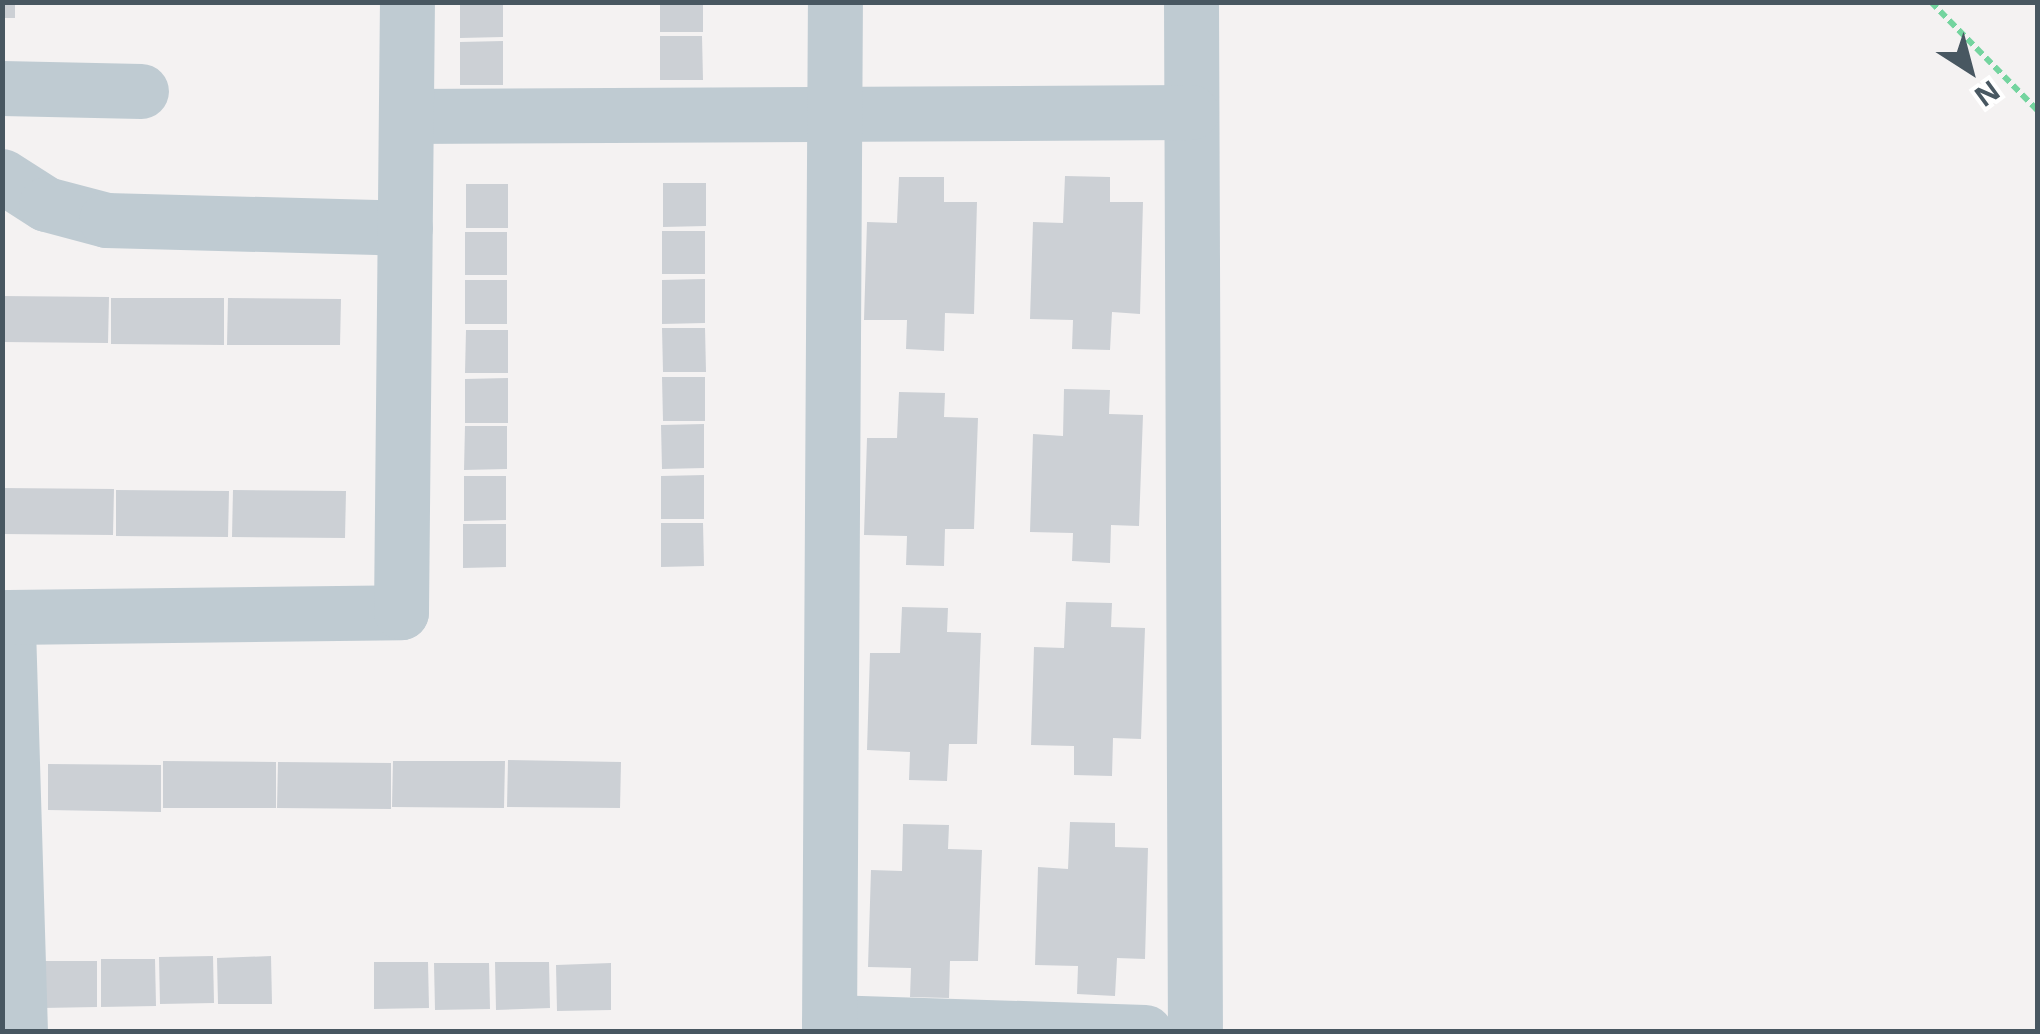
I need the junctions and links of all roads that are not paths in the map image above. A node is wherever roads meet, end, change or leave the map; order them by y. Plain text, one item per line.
1 (407, 2) edge
2 (834, 2) edge
3 (1190, 2) edge
4 (2, 88) edge
5 (141, 91) dead end
6 (1191, 112) junction
7 (834, 114) junction
8 (406, 116) junction
9 (2, 176) edge
10 (405, 228) junction
11 (14, 1012) edge
12 (829, 1027) edge
13 (1145, 1032) edge
14 (1195, 1032) edge

1 - 8 street
2 - 7 street
3 - 6 street
4 - 5 street
6 - 7 street
6 - 14 street
7 - 8 street
7 - 12 street
8 - 10 street
9 - 10 street
10 - 11 street
12 - 13 street

